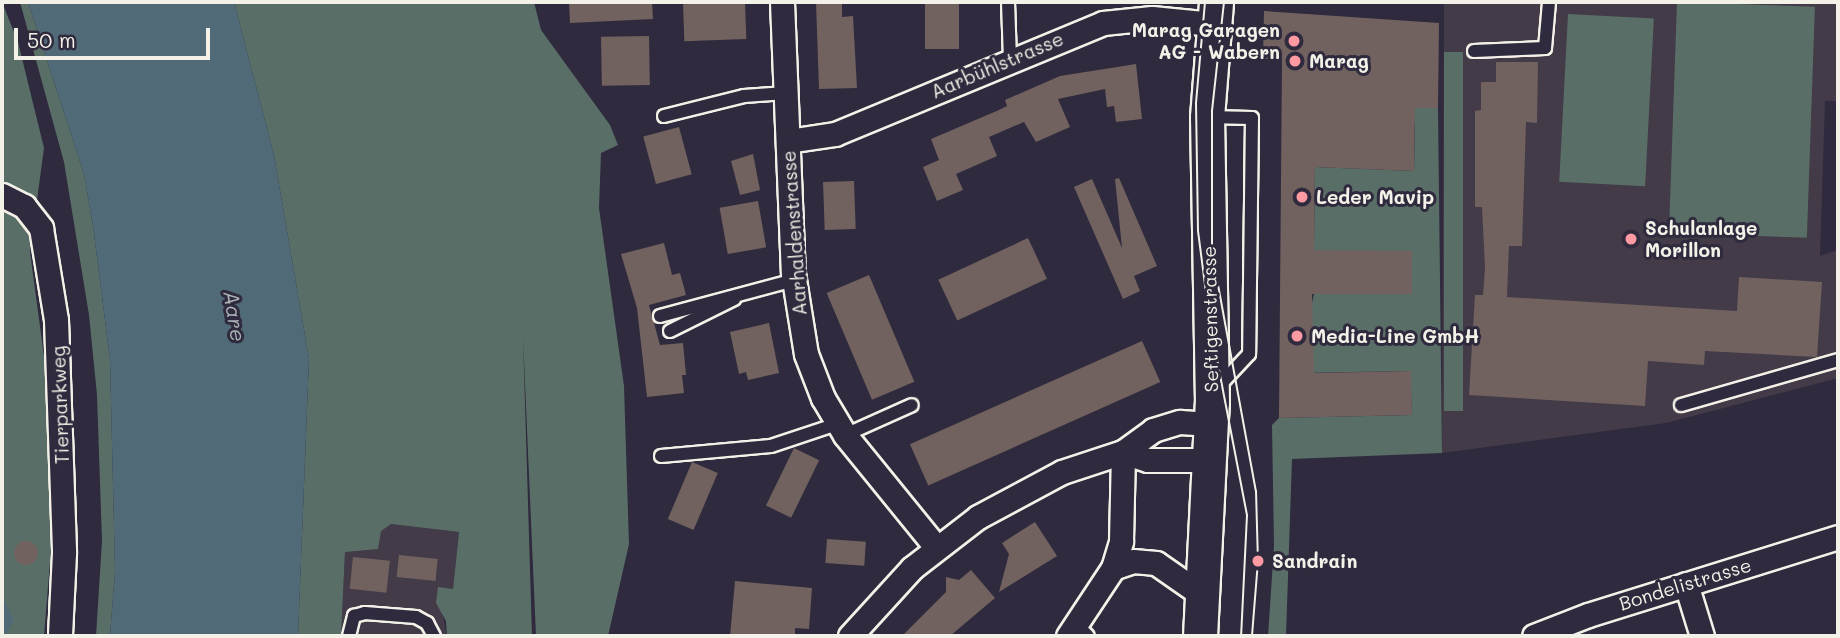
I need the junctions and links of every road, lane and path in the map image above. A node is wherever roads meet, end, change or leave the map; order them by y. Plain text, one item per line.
1 (782, 2) edge
2 (1008, 2) edge
3 (1549, 2) edge
4 (1215, 13) edge
5 (1474, 51) dead end
6 (1010, 59) junction
7 (786, 93) junction
8 (664, 116) dead end
9 (1207, 117) junction
10 (788, 141) junction
11 (2, 195) edge
12 (794, 280) junction
13 (743, 294) junction
14 (660, 316) dead end
15 (670, 331) dead end
16 (1838, 360) edge
17 (912, 405) dead end
18 (1681, 405) dead end
19 (1211, 409) junction
20 (841, 430) junction
21 (1123, 452) junction
22 (661, 456) dead end
23 (1208, 460) junction
24 (1838, 537) edge
25 (936, 547) junction
26 (1113, 568) junction
27 (1686, 584) junction
28 (1202, 595) junction
29 (1077, 632) edge
30 (60, 636) edge
31 (349, 636) edge
32 (434, 636) edge
33 (850, 636) edge
34 (1200, 636) edge
35 (1534, 636) edge
36 (1702, 636) edge

1 - 7 street, Aarhaldenstrasse
2 - 6 lane
3 - 5 lane
4 - 6 street, Aarbühlstrasse
4 - 9 main road, Seftigenstrasse
6 - 10 street, Aarbühlstrasse
7 - 8 lane
7 - 10 street, Aarhaldenstrasse
9 - 19 main road, Seftigenstrasse
9 - 19 lane
10 - 12 street, Aarhaldenstrasse
11 - 30 street, Tierparkweg
12 - 13 lane
12 - 20 street, Aarhaldenstrasse
13 - 14 lane
13 - 15 lane
16 - 18 lane
17 - 20 lane
19 - 21 street
19 - 23 main road, Seftigenstrasse
20 - 22 lane
20 - 25 street, Aarhaldenstrasse
21 - 23 street
21 - 25 street
21 - 26 street
23 - 28 main road, Seftigenstrasse
24 - 27 street, Bondelistrasse
25 - 33 street
26 - 28 street
26 - 29 street
27 - 35 street, Bondelistrasse
27 - 36 street
28 - 34 main road, Seftigenstrasse
31 - 32 lane

